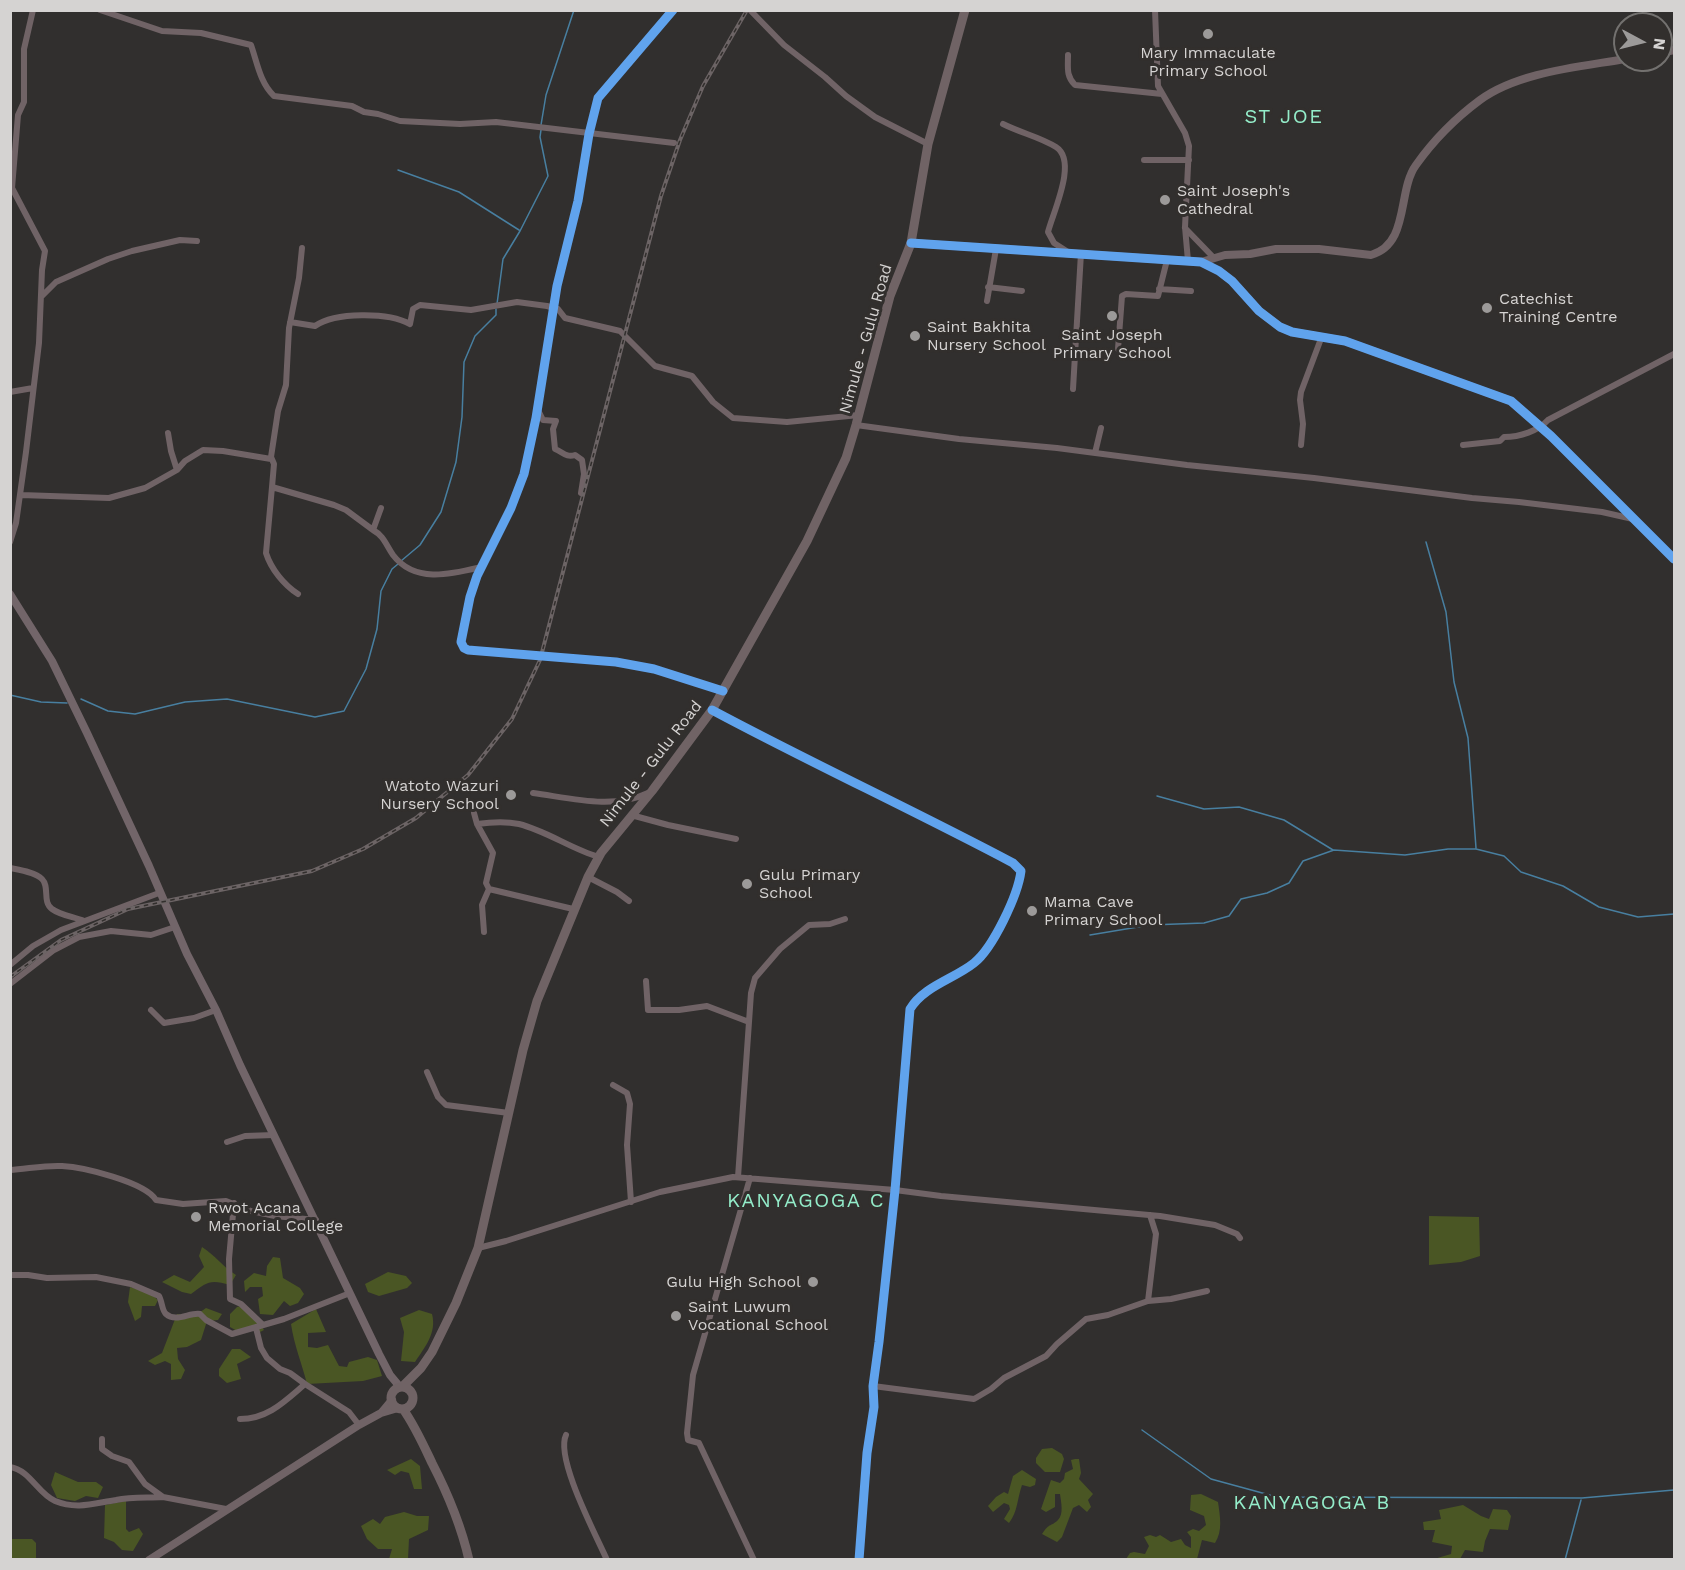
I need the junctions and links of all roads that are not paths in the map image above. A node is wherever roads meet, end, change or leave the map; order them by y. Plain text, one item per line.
1 (33, 10) edge
2 (100, 10) edge
3 (673, 10) edge
4 (750, 10) edge
5 (964, 10) edge
6 (1155, 10) edge
7 (1068, 55) dead end
8 (1613, 61) edge
9 (1162, 94) junction
10 (1004, 124) dead end
11 (589, 134) junction
12 (674, 143) dead end
13 (928, 144) junction
14 (1144, 160) dead end
15 (1189, 160) junction
16 (1185, 227) junction
17 (197, 241) dead end
18 (911, 243) junction
19 (302, 248) dead end
20 (996, 249) junction
21 (1068, 252) junction
22 (1081, 253) junction
23 (1214, 258) junction
24 (1167, 260) junction
25 (1188, 261) junction
26 (1201, 262) junction
27 (988, 287) junction
28 (1159, 289) junction
29 (1022, 291) dead end
30 (1191, 291) dead end
31 (41, 298) junction
32 (987, 301) dead end
33 (553, 309) junction
34 (290, 322) junction
35 (1322, 336) junction
36 (1118, 349) dead end
37 (1674, 354) edge
38 (33, 388) junction
39 (1073, 389) dead end
40 (10, 392) edge
41 (537, 407) junction
42 (859, 415) junction
43 (856, 426) junction
44 (1101, 428) dead end
45 (1541, 428) junction
46 (168, 433) dead end
47 (1301, 445) dead end
48 (1462, 445) dead end
49 (1095, 453) junction
50 (271, 459) junction
51 (177, 470) junction
52 (272, 487) junction
53 (581, 493) dead end
54 (21, 495) junction
55 (381, 508) dead end
56 (1636, 520) junction
57 (373, 530) junction
58 (10, 542) edge
59 (1674, 559) edge
60 (481, 567) junction
61 (10, 594) edge
62 (298, 594) dead end
63 (723, 691) junction
64 (712, 710) junction
65 (652, 791) junction
66 (533, 793) dead end
67 (474, 813) dead end
68 (631, 815) junction
69 (477, 824) junction
70 (736, 839) dead end
71 (599, 857) junction
72 (10, 868) edge
73 (588, 877) junction
74 (489, 889) junction
75 (159, 893) junction
76 (629, 901) dead end
77 (573, 909) junction
78 (845, 919) dead end
79 (84, 921) junction
80 (175, 927) junction
81 (484, 932) dead end
82 (10, 965) edge
83 (646, 981) dead end
84 (10, 984) edge
85 (151, 1010) dead end
86 (216, 1010) junction
87 (748, 1022) junction
88 (427, 1072) dead end
89 (614, 1085) dead end
90 (509, 1113) junction
91 (274, 1135) junction
92 (227, 1142) dead end
93 (10, 1170) edge
94 (738, 1177) junction
95 (750, 1178) junction
96 (895, 1190) junction
97 (631, 1202) junction
98 (234, 1203) junction
99 (1150, 1215) junction
100 (316, 1220) junction
101 (1240, 1238) dead end
102 (478, 1248) junction
103 (10, 1275) edge
104 (1207, 1291) dead end
105 (350, 1293) junction
106 (1148, 1301) junction
107 (263, 1325) junction
108 (256, 1328) junction
109 (421, 1368) junction
110 (305, 1384) junction
111 (873, 1386) junction
112 (397, 1391) junction
113 (412, 1393) junction
114 (404, 1407) junction
115 (381, 1413) junction
116 (240, 1419) dead end
117 (359, 1425) junction
118 (566, 1435) dead end
119 (102, 1439) dead end
120 (10, 1467) edge
121 (163, 1497) junction
122 (226, 1509) junction
123 (149, 1560) edge
124 (469, 1560) edge
125 (607, 1560) edge
126 (754, 1560) edge
127 (859, 1560) edge

1 - 31 street
2 - 11 street
3 - 11 street
4 - 13 street
5 - 13 main road, Nimule - Gulu Road
6 - 9 street
7 - 9 street
8 - 23 street
9 - 15 street
10 - 21 street
11 - 12 street
11 - 33 street
13 - 18 main road, Nimule - Gulu Road
14 - 15 street
15 - 16 street
16 - 23 street
16 - 25 street
17 - 31 street
18 - 20 street
18 - 42 main road, Nimule - Gulu Road
19 - 34 street
20 - 21 street
20 - 27 street
21 - 22 street
22 - 24 street
22 - 39 street
23 - 26 street
24 - 25 street
24 - 28 street
25 - 26 street
26 - 35 street
27 - 29 street
27 - 32 street
28 - 30 street
28 - 36 street
31 - 38 street
33 - 34 street
33 - 41 street
33 - 42 street
34 - 50 street
35 - 45 street
35 - 47 street
37 - 45 street
38 - 40 street
38 - 54 street
41 - 53 street
41 - 60 street
42 - 43 main road, Nimule - Gulu Road
43 - 49 street
43 - 63 main road, Nimule - Gulu Road
44 - 49 street
45 - 48 street
45 - 56 street
46 - 51 street
49 - 56 street
50 - 51 street
50 - 52 street
51 - 54 street
52 - 57 street
52 - 62 street
54 - 58 street
55 - 57 street
56 - 59 street
57 - 60 street
60 - 63 street
61 - 75 main road
63 - 64 main road, Nimule - Gulu Road
64 - 65 main road, Nimule - Gulu Road
64 - 96 street
65 - 66 street
65 - 68 main road, Nimule - Gulu Road
67 - 69 street
68 - 70 street
68 - 71 main road, Nimule - Gulu Road
69 - 71 street
69 - 74 street
71 - 73 main road, Nimule - Gulu Road
72 - 79 street
73 - 76 street
73 - 77 main road, Nimule - Gulu Road
74 - 77 street
74 - 81 street
75 - 79 street
75 - 80 main road
77 - 90 main road, Nimule - Gulu Road
78 - 87 street
79 - 82 street
80 - 84 street
80 - 86 main road
83 - 87 street
85 - 86 street
86 - 91 main road
87 - 94 street
88 - 90 street
89 - 97 street
90 - 102 main road, Nimule - Gulu Road
91 - 92 street
91 - 100 main road
93 - 98 street
94 - 95 street
94 - 97 street
95 - 96 street
95 - 126 street
96 - 99 street
96 - 111 street
97 - 102 street
98 - 100 street
98 - 107 street
99 - 101 street
99 - 106 street
100 - 105 main road
102 - 109 main road, Nimule - Gulu Road
103 - 108 street
104 - 106 street
105 - 107 street
105 - 112 main road
106 - 111 street
107 - 108 street
108 - 110 street
109 - 112 main road, Nimule - Gulu Road
109 - 113 main road, Nimule - Gulu Road
110 - 116 street
110 - 117 street
111 - 127 street
112 - 113 main road
112 - 114 main road
112 - 115 street
113 - 114 main road, Nimule - Gulu Road
114 - 115 street
114 - 124 main road
115 - 117 street
117 - 122 street
118 - 125 street
119 - 121 street
120 - 121 street
121 - 122 street
122 - 123 street

